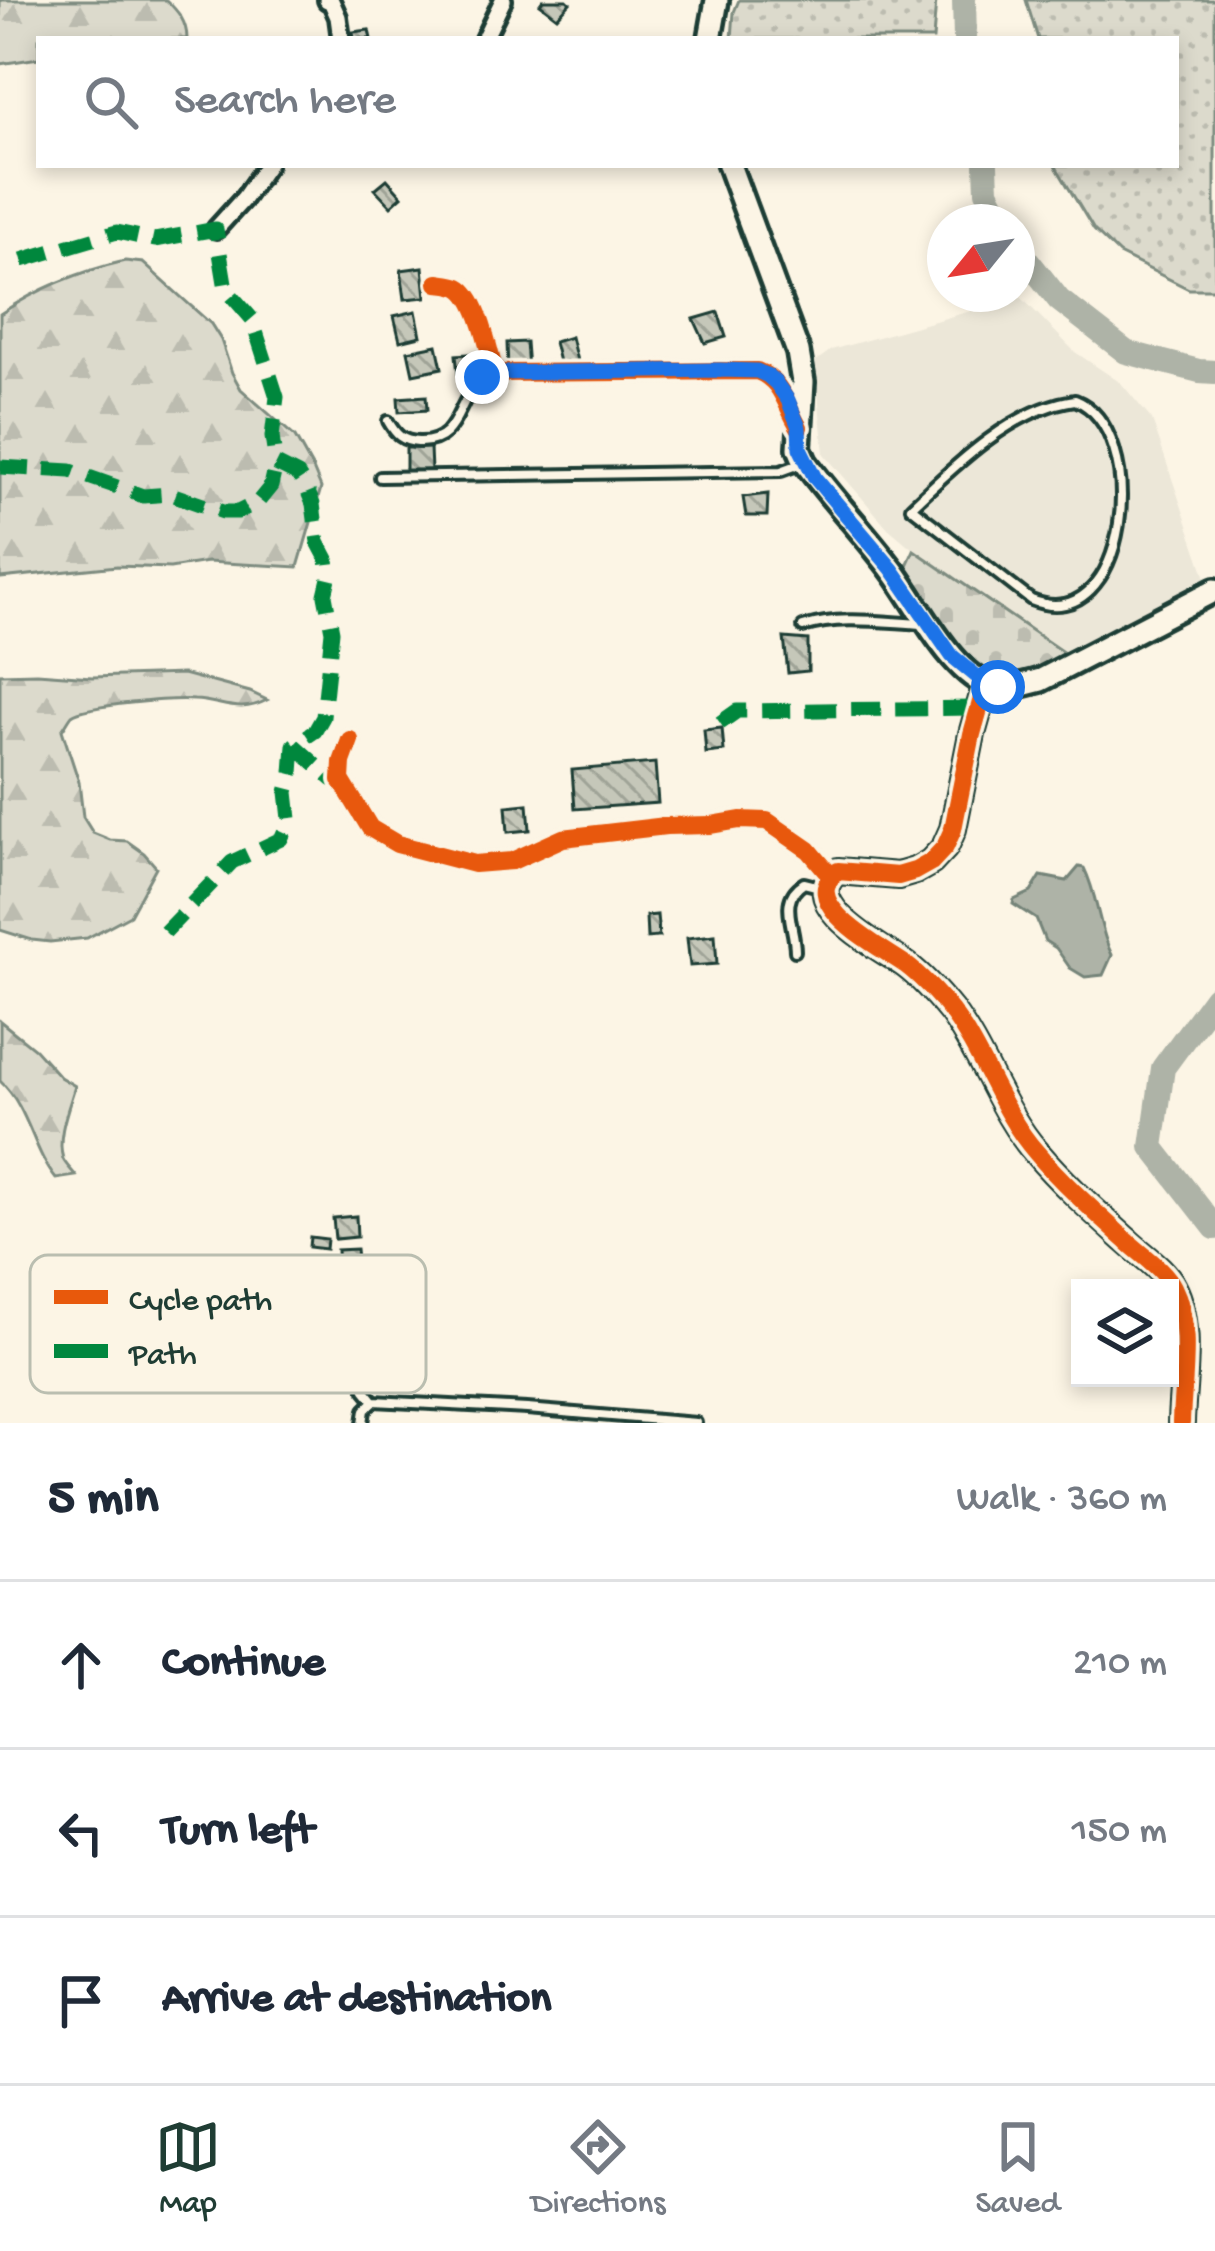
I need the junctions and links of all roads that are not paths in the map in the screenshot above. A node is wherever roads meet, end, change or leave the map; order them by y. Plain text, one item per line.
1 (327, 0) edge
2 (503, 0) edge
3 (717, 0) edge
4 (341, 36) edge
5 (485, 36) edge
6 (711, 36) edge
7 (266, 168) edge
8 (730, 168) edge
9 (216, 230) dead end
10 (438, 283) dead end
11 (495, 373) junction
12 (388, 421) dead end
13 (799, 427) junction
14 (805, 462) junction
15 (380, 477) dead end
16 (911, 507) joint
17 (1215, 590) edge
18 (929, 624) junction
19 (803, 627) dead end
20 (986, 684) junction
21 (350, 740) dead end
22 (828, 882) junction
23 (796, 951) dead end
24 (367, 1393) edge
25 (374, 1401) junction
26 (363, 1423) edge
27 (696, 1423) edge
28 (1181, 1423) edge

1 - 4 street
2 - 5 street
3 - 6 street
7 - 9 street
8 - 13 street
10 - 11 street
11 - 12 lane
11 - 13 street
13 - 14 street
14 - 15 lane
14 - 18 street
16 - 16 lane
17 - 20 street
18 - 19 lane
18 - 20 street
20 - 22 street
21 - 22 street
22 - 23 lane
22 - 28 street
24 - 25 lane
25 - 26 lane
25 - 27 lane

